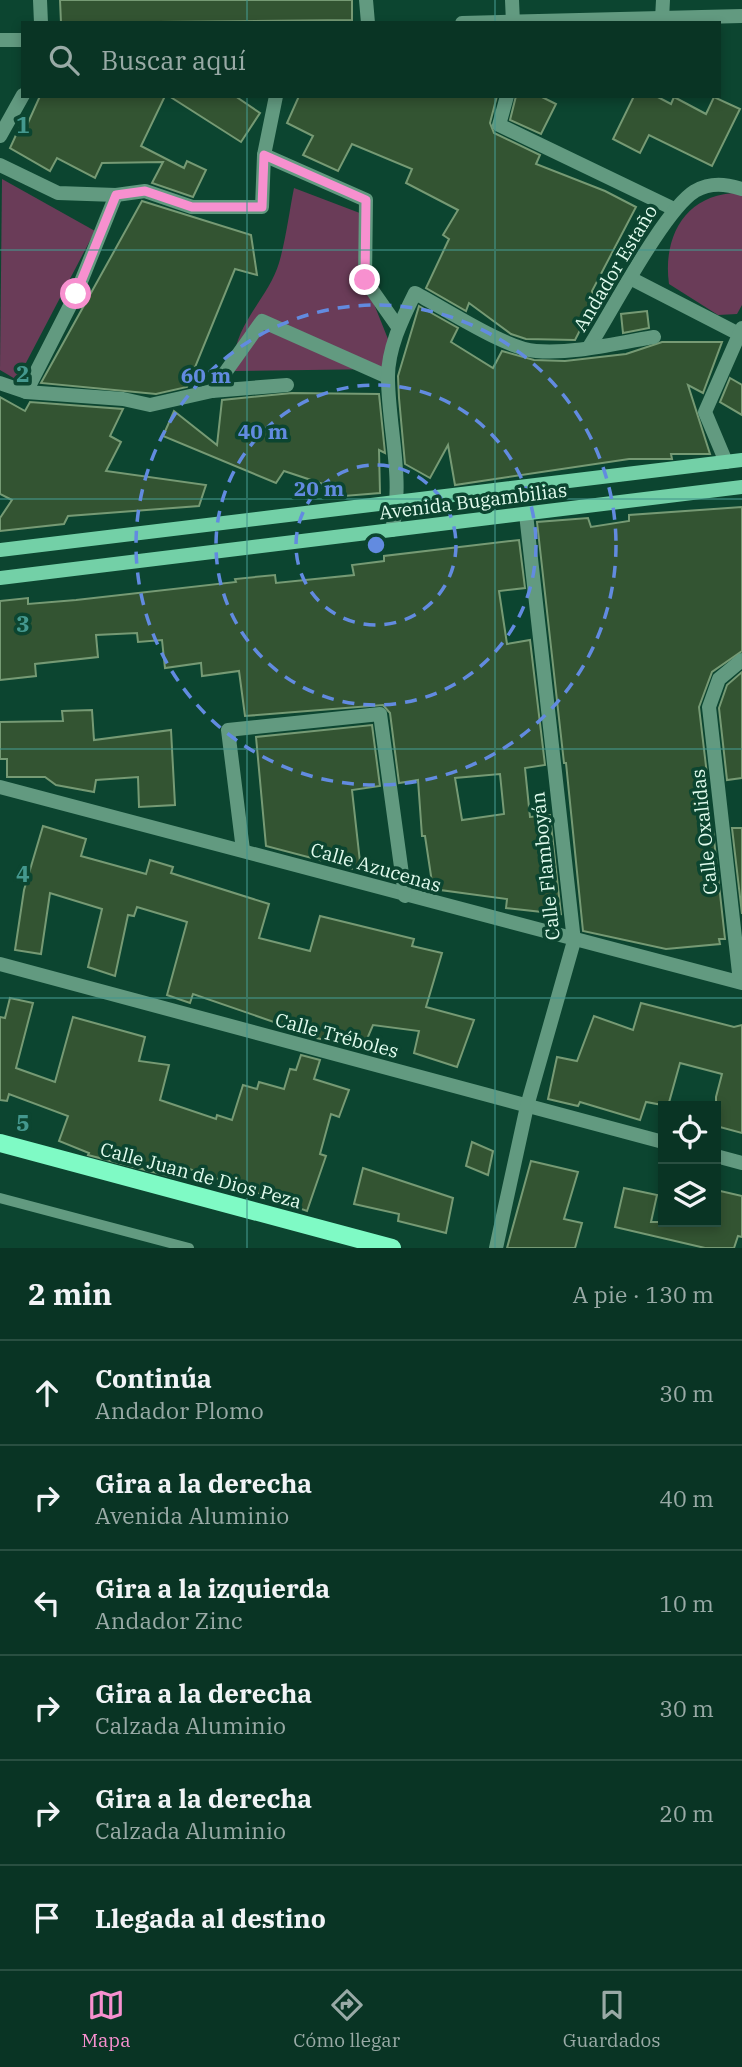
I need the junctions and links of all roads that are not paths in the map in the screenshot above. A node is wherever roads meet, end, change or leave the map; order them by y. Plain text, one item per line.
1 (40, 0) edge
2 (366, 0) edge
3 (512, 0) edge
4 (663, 0) edge
5 (742, 16) edge
6 (662, 19) junction
7 (41, 21) edge
8 (368, 21) edge
9 (513, 21) edge
10 (563, 21) edge
11 (0, 40) edge
12 (21, 40) edge
13 (21, 98) edge
14 (276, 98) edge
15 (506, 98) edge
16 (0, 136) edge
17 (264, 155) junction
18 (0, 165) edge
19 (742, 189) edge
20 (116, 195) junction
21 (674, 209) junction
22 (632, 279) junction
23 (398, 327) junction
24 (741, 331) edge
25 (654, 337) dead end
26 (589, 347) junction
27 (388, 377) junction
28 (0, 383) edge
29 (287, 384) dead end
30 (212, 391) junction
31 (26, 392) junction
32 (742, 460) edge
33 (726, 462) junction
34 (742, 487) edge
35 (399, 502) junction
36 (526, 514) junction
37 (392, 530) junction
38 (0, 550) edge
39 (0, 578) edge
40 (742, 660) edge
41 (0, 787) edge
42 (243, 850) junction
43 (405, 896) junction
44 (574, 941) junction
45 (0, 964) edge
46 (741, 983) edge
47 (527, 1106) junction
48 (658, 1141) edge
49 (0, 1143) edge
50 (721, 1157) edge
51 (742, 1163) edge
52 (0, 1198) edge
53 (189, 1248) edge
54 (392, 1248) edge
55 (496, 1248) edge

1 - 7 street
2 - 8 street
3 - 9 street
4 - 6 street
5 - 6 street
6 - 10 street
11 - 12 street
13 - 16 street
14 - 17 street
15 - 21 street
17 - 20 street
17 - 23 street
18 - 20 street
19 - 21 street
20 - 31 street
21 - 22 street, Andador Estaño
22 - 24 street
22 - 26 street, Andador Estaño
23 - 26 street
23 - 27 street
24 - 33 street
25 - 26 street
27 - 30 street
27 - 35 street
28 - 31 street
29 - 30 street
30 - 31 street
32 - 33 main road, Avenida Bugambilias
33 - 35 main road, Avenida Bugambilias
34 - 36 main road, Avenida Bugambilias
35 - 37 street
35 - 38 main road, Avenida Bugambilias
36 - 37 main road, Avenida Bugambilias
36 - 44 street, Calle Flamboyán
37 - 39 main road, Avenida Bugambilias
40 - 46 street, Calle Oxalidas
41 - 42 street, Calle Azucenas
42 - 43 street, Calle Azucenas
42 - 43 street
43 - 44 street, Calle Azucenas
44 - 46 street, Calle Azucenas
44 - 47 street, Calle Flamboyán
45 - 47 street, Calle Tréboles
47 - 48 street, Calle Tréboles
47 - 55 street, Calle Flamboyán
49 - 54 main road, Calle Juan de Dios Peza
50 - 51 street
52 - 53 lane

